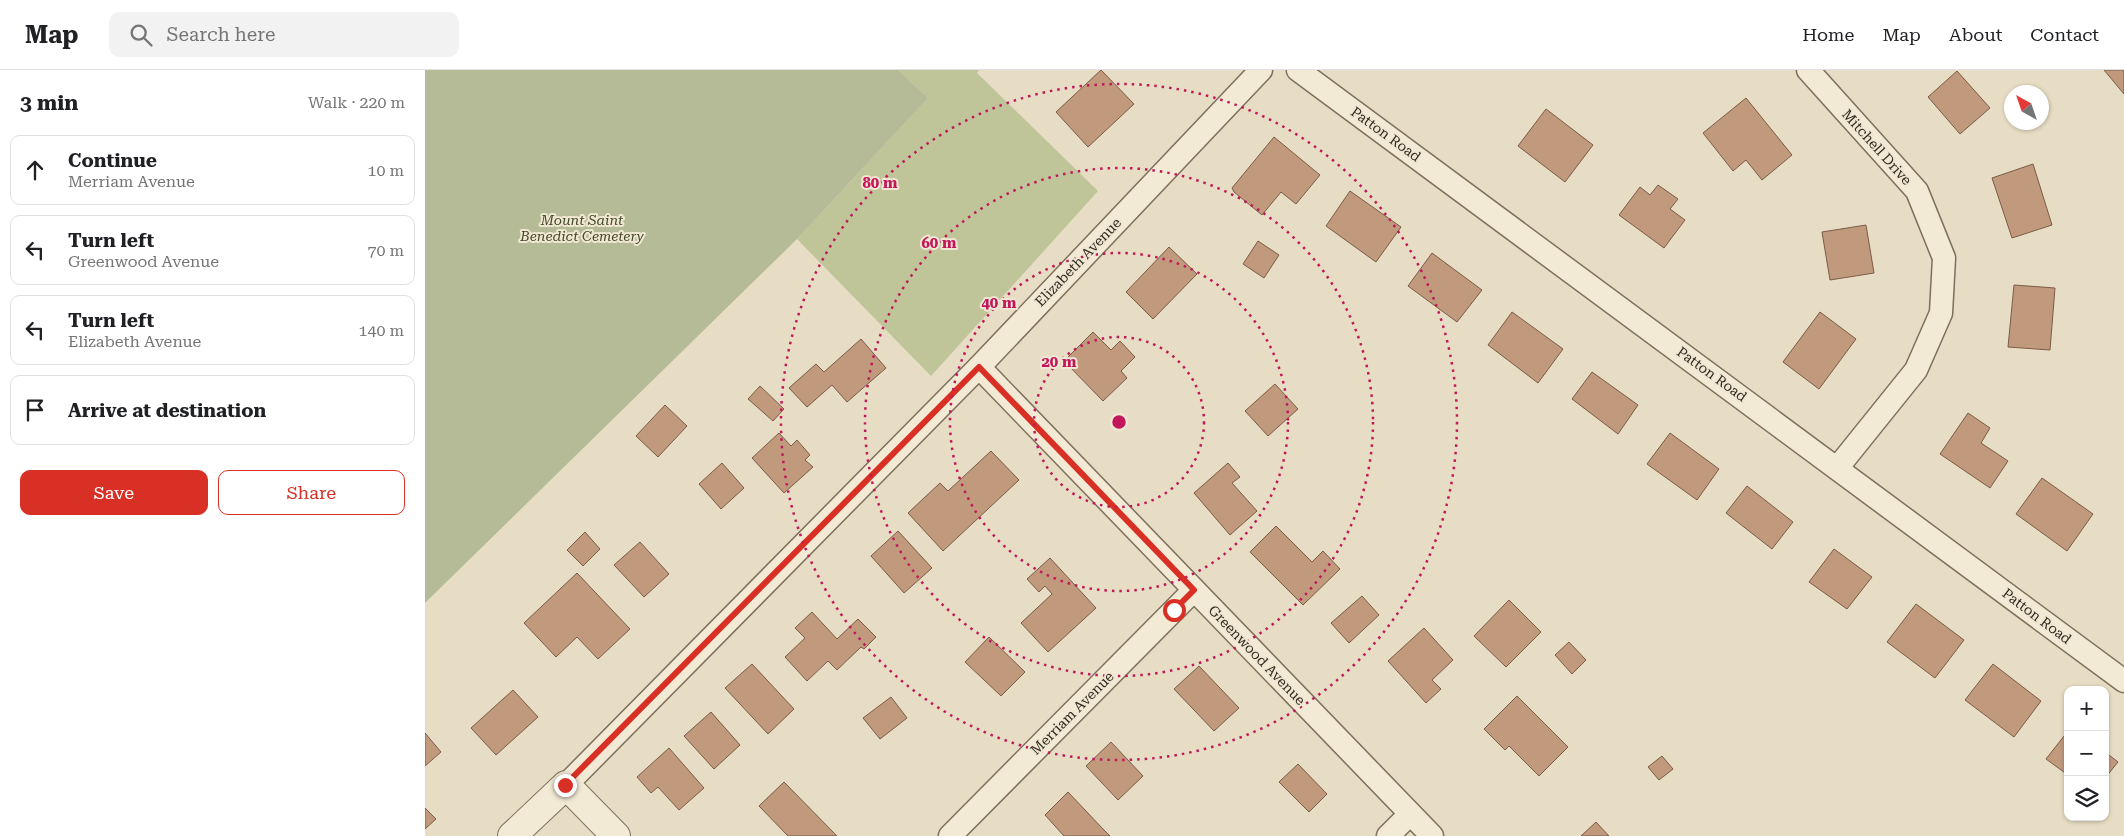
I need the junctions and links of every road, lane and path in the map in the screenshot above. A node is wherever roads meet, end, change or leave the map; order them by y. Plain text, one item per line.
1 (1261, 70) edge
2 (1298, 70) edge
3 (1807, 70) edge
4 (979, 367) junction
5 (1838, 467) junction
6 (1194, 590) junction
7 (2124, 681) edge
8 (565, 785) junction
9 (1410, 814) junction
10 (512, 836) edge
11 (616, 836) edge
12 (950, 836) edge
13 (1388, 836) edge
14 (1432, 836) edge

1 - 4 street, Elizabeth Avenue
2 - 5 street, Patton Road
3 - 5 street, Mitchell Drive
4 - 6 street, Greenwood Avenue
4 - 8 street, Elizabeth Avenue
5 - 7 street, Patton Road
6 - 9 street, Greenwood Avenue
6 - 12 street, Merriam Avenue
8 - 10 street, Elizabeth Avenue
8 - 11 street
9 - 13 street
9 - 14 street, Greenwood Avenue

